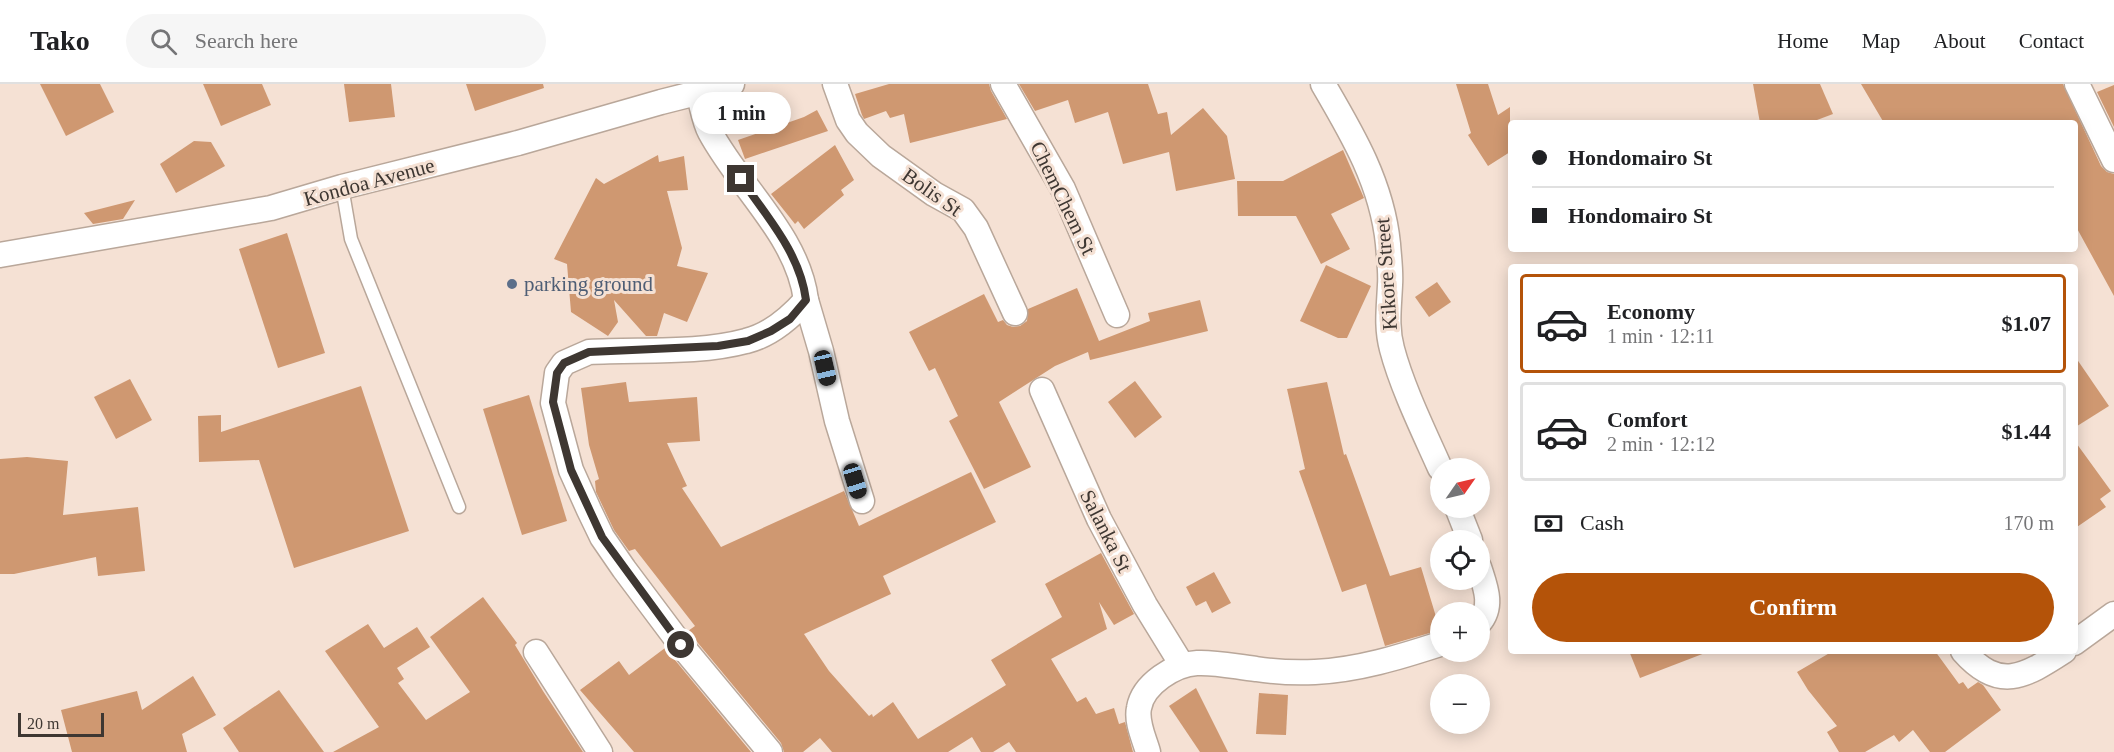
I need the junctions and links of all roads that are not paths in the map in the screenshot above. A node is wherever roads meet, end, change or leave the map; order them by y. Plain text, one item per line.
1 (732, 84) edge
2 (835, 84) edge
3 (1003, 84) edge
4 (1323, 84) edge
5 (2078, 84) edge
6 (698, 92) junction
7 (657, 93) edge
8 (2114, 160) edge
9 (342, 187) junction
10 (0, 255) edge
11 (806, 300) junction
12 (1015, 313) dead end
13 (1117, 315) dead end
14 (1042, 390) dead end
15 (1436, 458) edge
16 (862, 501) dead end
17 (459, 507) dead end
18 (2114, 614) edge
19 (2078, 640) edge
20 (1430, 647) edge
21 (536, 652) dead end
22 (1966, 654) edge
23 (2058, 654) edge
24 (1182, 665) junction
25 (600, 752) edge
26 (770, 752) edge
27 (1148, 752) edge

1 - 6 street, Kondoa Avenue
2 - 12 street, Bolis St
3 - 13 street, ChemChem St
4 - 15 street, Kikore Street
5 - 8 street
6 - 7 street, Kondoa Avenue
6 - 11 street
7 - 9 street, Kondoa Avenue
9 - 10 street, Kondoa Avenue
9 - 17 lane
11 - 16 street
11 - 26 street
14 - 24 street, Salanka St
18 - 19 street
20 - 24 street
21 - 25 street
22 - 23 street
24 - 27 street

